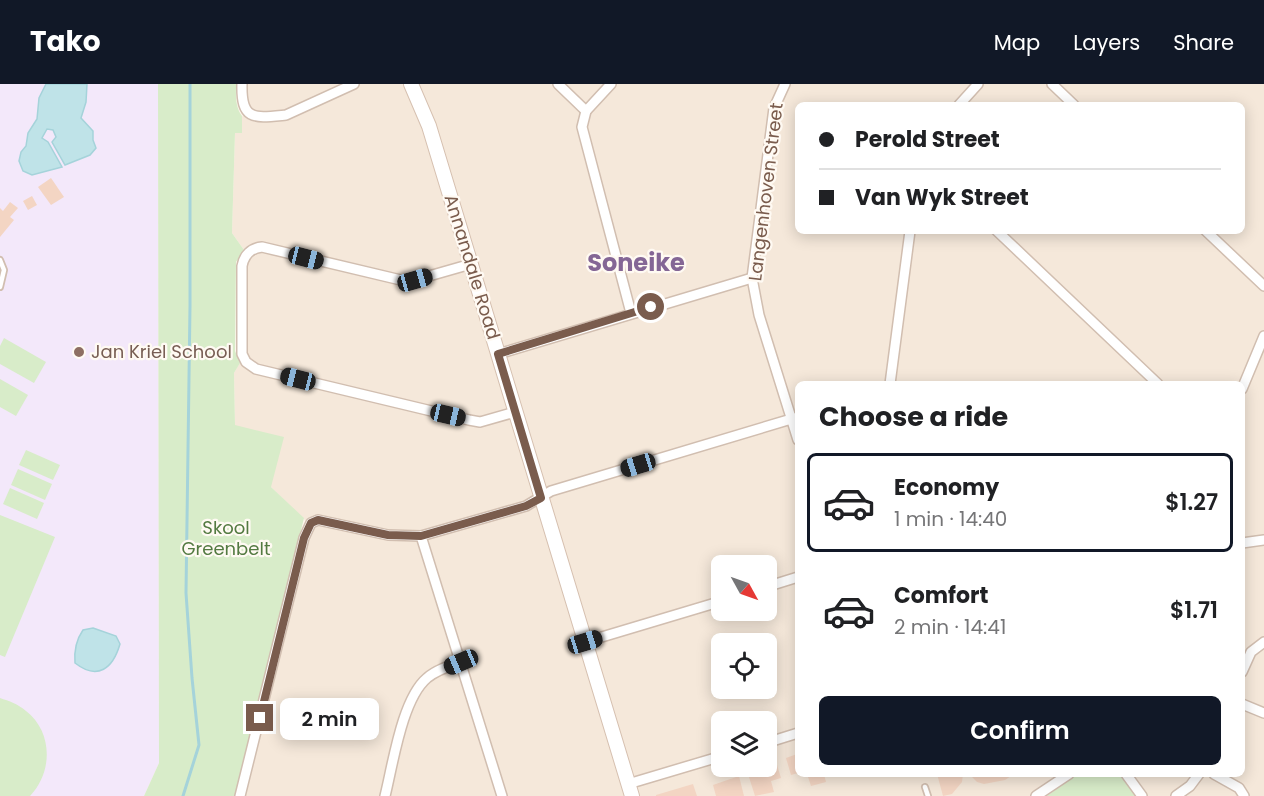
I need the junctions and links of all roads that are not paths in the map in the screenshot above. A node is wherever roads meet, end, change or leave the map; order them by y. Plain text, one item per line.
1 (242, 84) edge
2 (354, 84) edge
3 (411, 84) edge
4 (558, 84) edge
5 (611, 84) edge
6 (785, 84) edge
7 (978, 84) edge
8 (1052, 84) edge
9 (962, 102) edge
10 (1071, 102) edge
11 (586, 111) junction
12 (910, 234) edge
13 (1000, 234) edge
14 (1209, 234) edge
15 (0, 260) edge
16 (471, 264) junction
17 (752, 278) junction
18 (1264, 286) edge
19 (0, 287) edge
20 (631, 313) junction
21 (1264, 336) edge
22 (498, 354) junction
23 (890, 381) edge
24 (1155, 381) edge
25 (1245, 382) edge
26 (515, 412) junction
27 (795, 418) edge
28 (541, 498) junction
29 (421, 536) junction
30 (1264, 540) edge
31 (1245, 543) edge
32 (795, 579) edge
33 (777, 584) edge
34 (711, 604) edge
35 (585, 642) junction
36 (1264, 642) edge
37 (461, 662) junction
38 (1245, 665) edge
39 (1245, 705) edge
40 (1264, 713) edge
41 (795, 734) edge
42 (777, 740) edge
43 (711, 760) edge
44 (1064, 777) edge
45 (1128, 777) edge
46 (1197, 777) edge
47 (1219, 777) edge
48 (926, 787) dead end
49 (630, 790) edge
50 (240, 796) edge
51 (385, 796) edge
52 (502, 796) edge
53 (928, 796) edge
54 (1036, 796) edge
55 (1142, 796) edge
56 (1176, 796) edge
57 (1244, 796) edge

1 - 2 street
3 - 16 street, Annandale Road
4 - 11 street
5 - 11 street
6 - 17 street, Langenhoven Street
7 - 9 street
8 - 10 street
11 - 20 street
12 - 23 street
13 - 24 street
14 - 18 street
15 - 19 lane
16 - 22 street, Annandale Road
16 - 26 street
17 - 20 street
17 - 27 street, Langenhoven Street
20 - 22 street
21 - 25 street
22 - 26 street, Annandale Road
26 - 28 street, Annandale Road
27 - 28 street
28 - 29 street
28 - 35 street, Annandale Road
29 - 37 street
29 - 50 street
30 - 31 street
32 - 33 street
34 - 35 street
35 - 49 street, Annandale Road
36 - 38 street
37 - 51 street
37 - 52 street
39 - 40 street
41 - 42 street
43 - 49 street
44 - 54 street
45 - 55 street
46 - 56 street
47 - 57 street
48 - 53 lane

